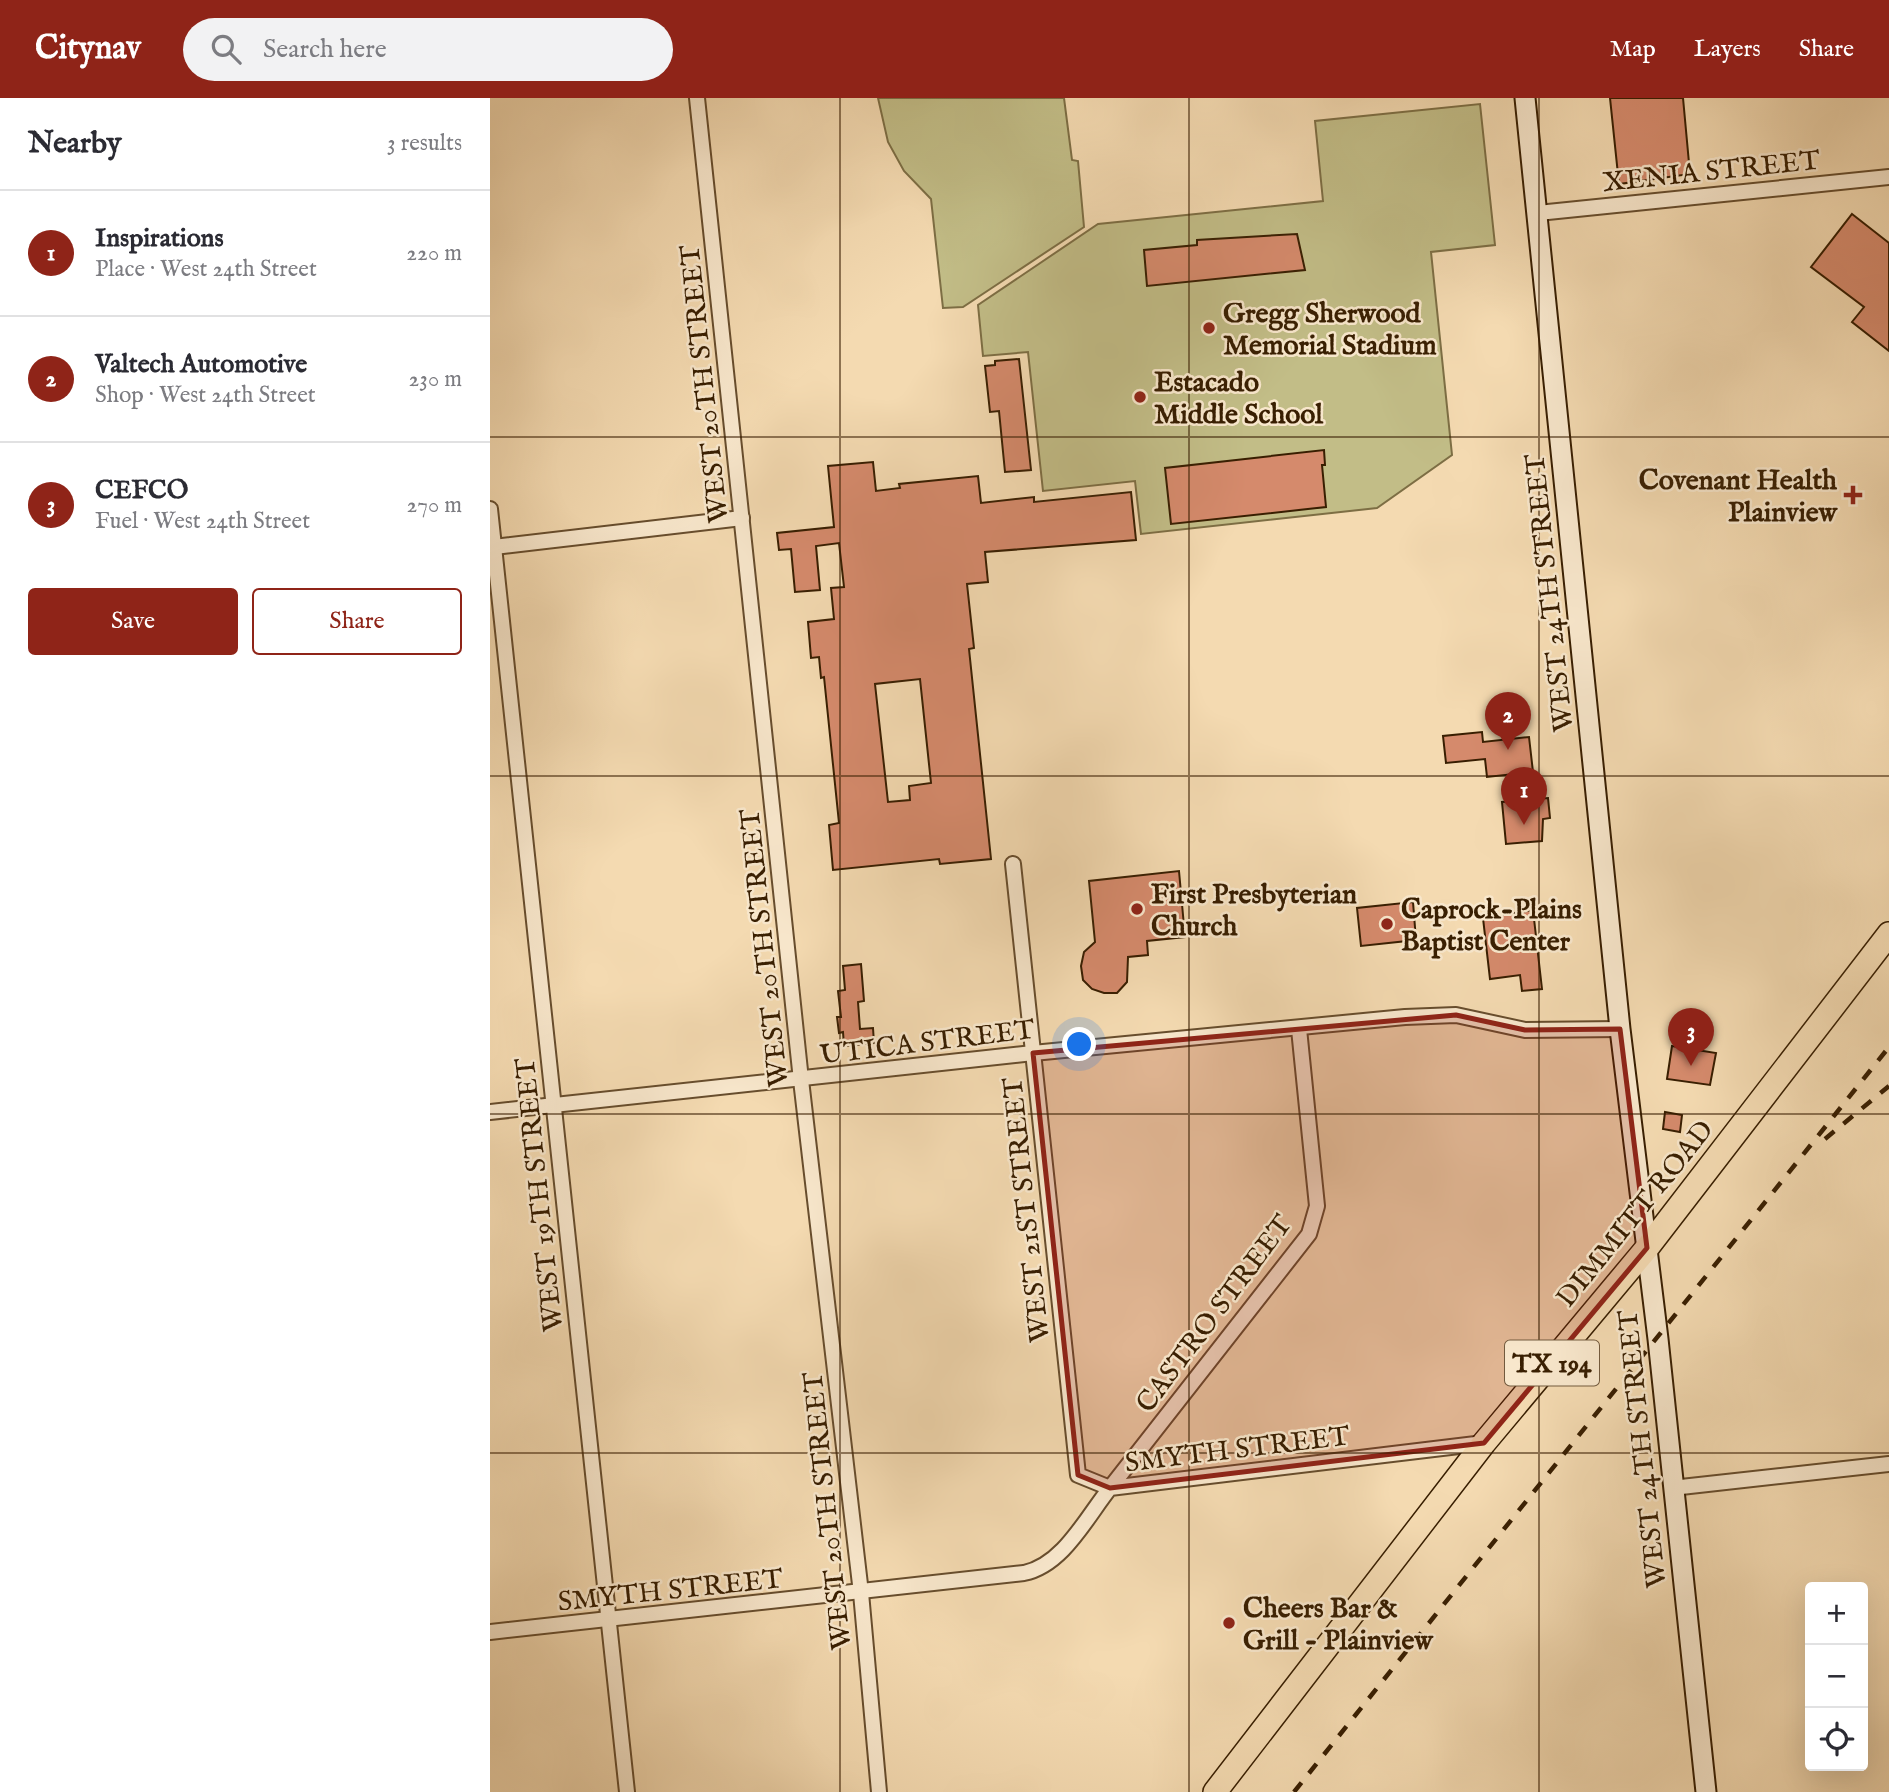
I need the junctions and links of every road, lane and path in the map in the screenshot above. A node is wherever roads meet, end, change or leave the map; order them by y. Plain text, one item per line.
1 (697, 98) edge
2 (1525, 98) edge
3 (1889, 177) edge
4 (1538, 213) junction
5 (490, 509) edge
6 (742, 518) junction
7 (494, 547) junction
8 (1013, 864) dead end
9 (1889, 934) edge
10 (1299, 1029) junction
11 (1620, 1029) junction
12 (1033, 1053) junction
13 (801, 1080) junction
14 (553, 1106) junction
15 (490, 1112) edge
16 (1647, 1248) junction
17 (1484, 1443) junction
18 (1889, 1464) edge
19 (1110, 1488) junction
20 (1672, 1488) junction
21 (861, 1593) junction
22 (609, 1620) junction
23 (490, 1632) edge
24 (627, 1792) edge
25 (879, 1792) edge
26 (1214, 1792) edge
27 (1706, 1792) edge

1 - 6 street, WEST 20TH STREET
2 - 4 main road, WEST 24TH STREET
3 - 4 street, XENIA STREET
4 - 11 main road, WEST 24TH STREET
5 - 7 street, WEST 19TH STREET
6 - 7 street
6 - 13 street, WEST 20TH STREET
7 - 14 street, WEST 19TH STREET
8 - 12 street, WEST 21ST STREET
9 - 16 main road, DIMMITT ROAD / TX 194
10 - 11 street, UTICA STREET
10 - 12 street, UTICA STREET
10 - 19 street, CASTRO STREET
11 - 16 main road, WEST 24TH STREET
12 - 13 street, UTICA STREET
12 - 19 street, WEST 21ST STREET
13 - 14 street, UTICA STREET
13 - 21 street, WEST 20TH STREET
14 - 15 street, UTICA STREET
14 - 22 street, WEST 19TH STREET
16 - 17 main road, DIMMITT ROAD / TX 194
16 - 20 main road, WEST 24TH STREET
17 - 19 street, SMYTH STREET
17 - 26 main road, DIMMITT ROAD / TX 194
18 - 20 street
19 - 21 street, SMYTH STREET
20 - 27 main road, WEST 24TH STREET
21 - 22 street, SMYTH STREET
21 - 25 street, WEST 20TH STREET
22 - 23 street, SMYTH STREET
22 - 24 street, WEST 19TH STREET

